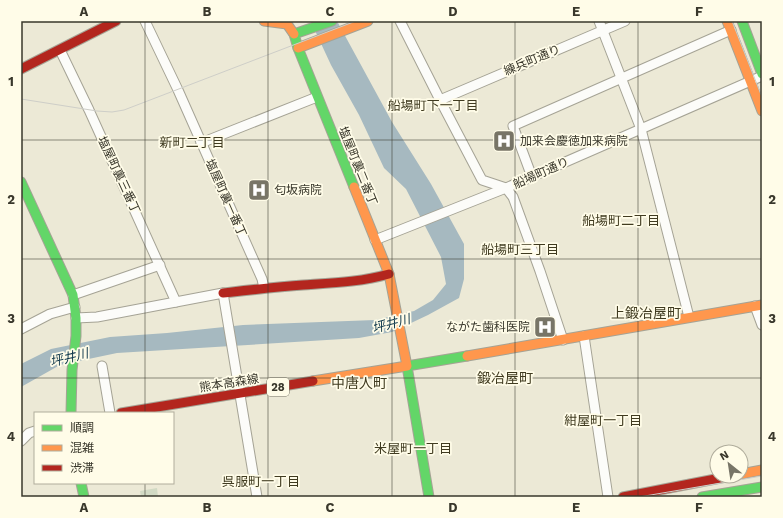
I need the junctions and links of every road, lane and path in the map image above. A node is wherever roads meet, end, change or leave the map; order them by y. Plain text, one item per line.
1 (116, 21) edge
2 (145, 21) edge
3 (264, 21) edge
4 (332, 21) edge
5 (367, 21) edge
6 (400, 21) edge
7 (599, 21) edge
8 (625, 21) edge
9 (727, 21) edge
10 (745, 22) edge
11 (602, 30) junction
12 (731, 30) junction
13 (294, 34) junction
14 (298, 48) junction
15 (60, 50) junction
16 (21, 69) edge
17 (762, 75) edge
18 (621, 79) junction
19 (750, 81) junction
20 (317, 97) junction
21 (440, 100) junction
22 (762, 110) edge
23 (641, 129) junction
24 (202, 143) junction
25 (532, 177) junction
26 (21, 182) edge
27 (506, 188) junction
28 (375, 240) junction
29 (160, 265) junction
30 (389, 274) junction
31 (264, 288) junction
32 (223, 293) junction
33 (73, 295) junction
34 (176, 302) junction
35 (759, 305) edge
36 (75, 307) junction
37 (689, 317) junction
38 (76, 318) junction
39 (762, 325) edge
40 (21, 329) edge
41 (584, 336) junction
42 (563, 340) junction
43 (102, 366) dead end
44 (407, 366) junction
45 (239, 393) junction
46 (71, 412) edge
47 (110, 412) edge
48 (127, 412) edge
49 (34, 432) edge
50 (21, 441) edge
51 (762, 470) edge
52 (749, 472) edge
53 (709, 480) edge
54 (81, 484) edge
55 (762, 487) edge
56 (730, 495) edge
57 (84, 497) edge
58 (257, 497) edge
59 (429, 497) edge
60 (608, 497) edge
61 (623, 497) edge
62 (702, 497) edge

1 - 15 street
2 - 24 street, 塩屋町裏一番丁
3 - 13 street
4 - 13 street
5 - 14 street
6 - 21 street
7 - 11 street
8 - 11 street, 練兵町通り
9 - 12 street
10 - 17 street
11 - 18 street
11 - 21 street, 練兵町通り
12 - 18 street
12 - 19 street
13 - 14 street, 塩屋町裏二番丁
14 - 20 street, 塩屋町裏二番丁
15 - 16 street
15 - 29 street, 塩屋町裏三番丁
17 - 19 street, 船場町通り
18 - 23 street
18 - 25 street
19 - 22 street
19 - 23 street, 船場町通り
20 - 24 street
20 - 28 street, 塩屋町裏二番丁
21 - 27 street
23 - 25 street, 船場町通り
23 - 37 street
24 - 31 street, 塩屋町裏一番丁
25 - 27 street, 船場町通り
26 - 33 street
27 - 28 street, 船場町通り
27 - 42 street
28 - 30 street, 塩屋町裏二番丁
29 - 33 street
29 - 34 street, 塩屋町裏三番丁
30 - 31 street
30 - 44 street, 塩屋町裏二番丁
31 - 32 street
32 - 34 street
32 - 45 street
33 - 36 street
34 - 38 street
35 - 37 street, 熊本高森線
35 - 39 street
36 - 38 street
36 - 40 street
37 - 41 street, 熊本高森線
38 - 46 street
41 - 42 street, 熊本高森線
41 - 60 street
42 - 44 street, 熊本高森線
43 - 47 street
44 - 45 street, 熊本高森線 / 28
44 - 59 street
45 - 48 street, 熊本高森線 / 28
45 - 58 street
49 - 50 street
51 - 52 street
53 - 61 street
54 - 57 street
55 - 56 street
56 - 62 street

